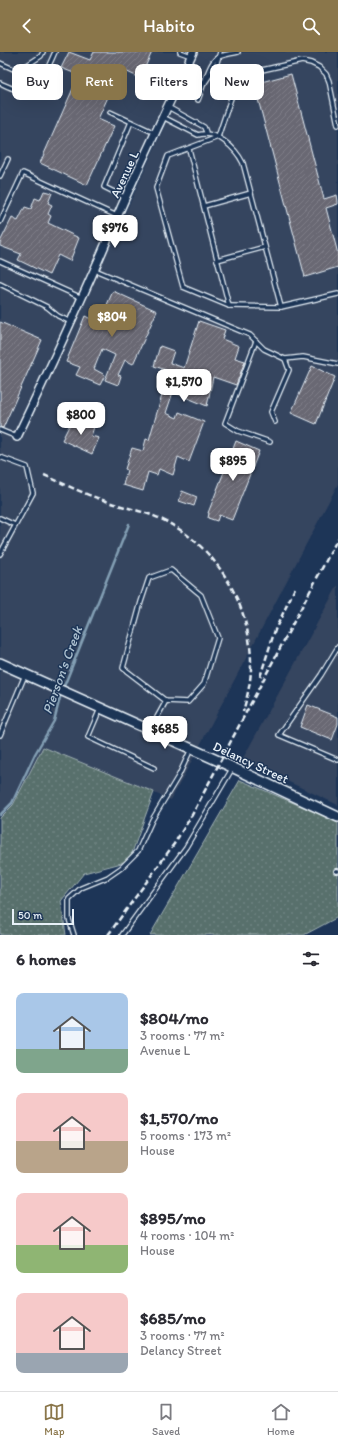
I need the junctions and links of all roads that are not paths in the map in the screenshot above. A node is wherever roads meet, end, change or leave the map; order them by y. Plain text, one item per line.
1 (43, 52) edge
2 (54, 52) edge
3 (180, 52) edge
4 (220, 52) edge
5 (238, 52) edge
6 (192, 54) edge
7 (218, 57) junction
8 (0, 63) edge
9 (187, 64) edge
10 (0, 82) edge
11 (202, 82) edge
12 (205, 83) junction
13 (202, 90) edge
14 (171, 100) edge
15 (168, 107) junction
16 (110, 112) dead end
17 (163, 117) junction
18 (131, 122) junction
19 (338, 125) edge
20 (206, 132) junction
21 (156, 133) junction
22 (218, 137) junction
23 (189, 149) junction
24 (8, 158) dead end
25 (0, 176) edge
26 (251, 193) junction
27 (126, 198) junction
28 (204, 206) junction
29 (118, 216) junction
30 (0, 222) edge
31 (265, 247) junction
32 (217, 260) junction
33 (0, 261) edge
34 (95, 270) junction
35 (0, 284) edge
36 (338, 294) edge
37 (82, 298) junction
38 (229, 306) junction
39 (281, 306) junction
40 (72, 322) junction
41 (256, 342) junction
42 (285, 359) junction
43 (338, 364) edge
44 (275, 422) dead end
45 (0, 430) edge
46 (18, 437) joint
47 (270, 442) dead end
48 (0, 457) edge
49 (0, 518) edge
50 (15, 525) junction
51 (0, 554) edge
52 (338, 648) edge
53 (0, 663) edge
54 (25, 675) junction
55 (166, 701) junction
56 (100, 709) junction
57 (149, 731) junction
58 (0, 735) edge
59 (191, 749) junction
60 (338, 760) edge
61 (154, 768) dead end
62 (232, 768) junction
63 (338, 817) edge
64 (74, 935) edge
65 (122, 935) edge

1 - 8 lane
2 - 10 lane
3 - 6 lane
4 - 7 lane
5 - 7 lane
6 - 9 street, Avenue L
7 - 12 lane
11 - 12 lane
12 - 13 lane
14 - 15 street, Avenue L
15 - 17 street, Avenue L
15 - 20 lane
16 - 18 lane
17 - 20 lane
17 - 21 street, Avenue L
18 - 21 lane
18 - 27 lane
19 - 22 lane
20 - 22 lane
21 - 27 street, Avenue L
22 - 23 lane
22 - 26 lane
23 - 28 lane
23 - 38 lane
24 - 25 lane
26 - 28 lane
26 - 31 lane
27 - 29 street, Avenue L
28 - 32 lane
29 - 30 lane
29 - 34 street, Avenue L
31 - 32 lane
31 - 39 lane
32 - 38 lane
33 - 37 lane
34 - 37 street, Avenue L
34 - 41 lane
35 - 40 lane
36 - 39 lane
37 - 40 street, Avenue L
38 - 39 lane
40 - 46 street, Avenue L
41 - 42 lane
41 - 47 lane
42 - 43 lane
42 - 44 lane
45 - 46 lane
48 - 50 lane
49 - 50 lane
50 - 51 lane
52 - 60 lane
53 - 54 street, Delancy Street
54 - 56 street, Delancy Street
54 - 58 lane
55 - 55 lane
55 - 57 lane
56 - 57 street, Delancy Street
56 - 61 lane
57 - 59 street, Delancy Street
59 - 62 street, Delancy Street
59 - 64 lane
62 - 63 street, Delancy Street
62 - 65 lane

